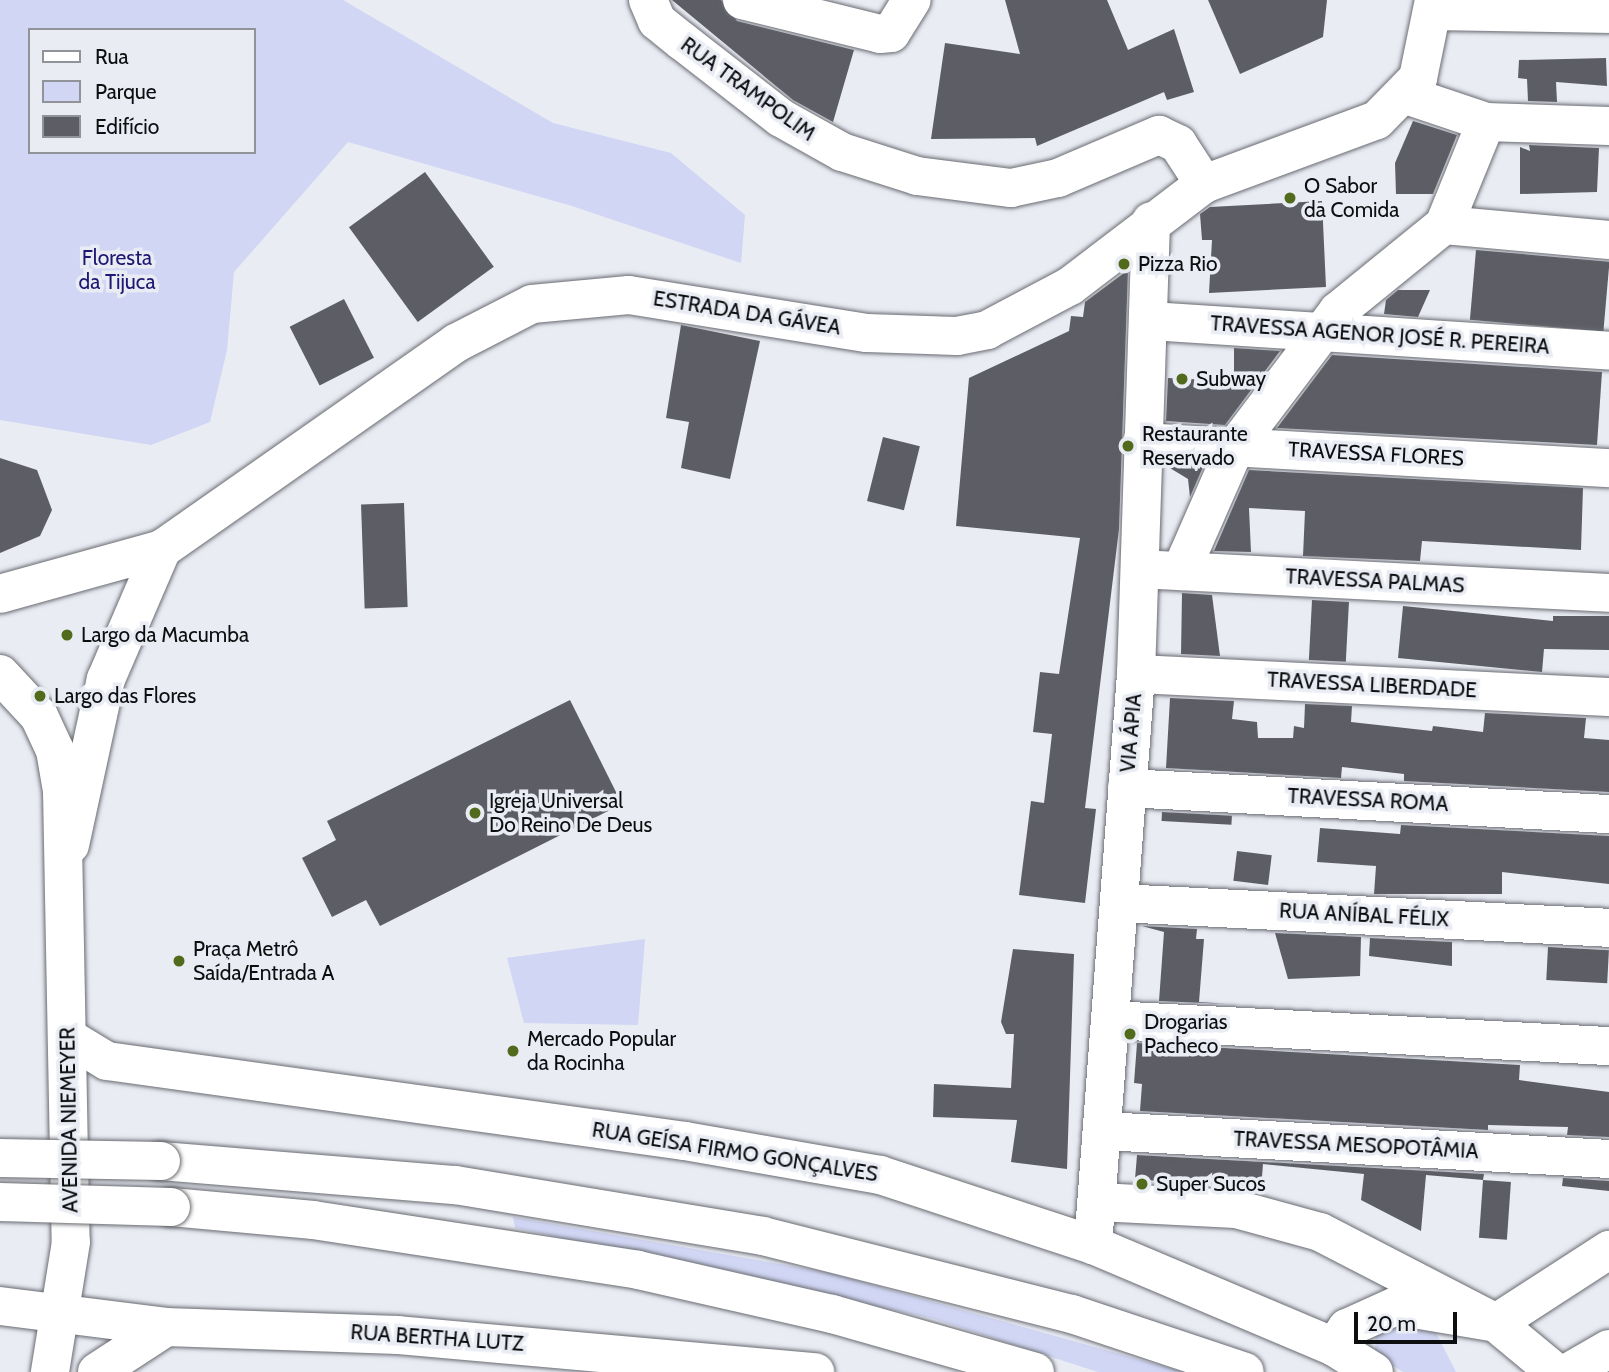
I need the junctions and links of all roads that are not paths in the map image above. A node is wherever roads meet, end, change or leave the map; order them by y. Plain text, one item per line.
1 (648, 0) edge
2 (742, 0) edge
3 (912, 0) edge
4 (1435, 6) edge
5 (1609, 14) edge
6 (1406, 95) junction
7 (1486, 122) junction
8 (1609, 126) edge
9 (1204, 184) junction
10 (1151, 221) junction
11 (1444, 225) junction
12 (1609, 240) edge
13 (1150, 321) junction
14 (1321, 330) junction
15 (1609, 351) edge
16 (1142, 442) junction
17 (1236, 446) junction
18 (1609, 468) edge
19 (162, 550) junction
20 (1141, 569) junction
21 (1181, 571) junction
22 (1609, 593) edge
23 (0, 594) edge
24 (0, 674) edge
25 (1136, 674) junction
26 (1609, 696) edge
27 (1127, 788) junction
28 (1609, 814) edge
29 (65, 867) junction
30 (1119, 903) junction
31 (1609, 928) edge
32 (1111, 1020) junction
33 (69, 1038) junction
34 (1609, 1046) edge
35 (1104, 1131) junction
36 (0, 1158) edge
37 (1609, 1159) edge
38 (0, 1202) edge
39 (1098, 1202) junction
40 (1093, 1245) junction
41 (1609, 1250) edge
42 (0, 1306) edge
43 (60, 1314) junction
44 (1496, 1323) junction
45 (166, 1327) junction
46 (1334, 1347) junction
47 (1609, 1349) edge
48 (50, 1372) edge
49 (97, 1372) edge
50 (815, 1372) edge
51 (1035, 1372) edge
52 (1245, 1372) edge
53 (1374, 1372) edge
54 (1555, 1372) edge
55 (1569, 1372) edge

1 - 9 main road, RUA TRAMPOLIM
2 - 3 main road
4 - 5 main road
4 - 6 main road, ESTRADA DA GÁVEA
6 - 7 main road
6 - 9 main road, ESTRADA DA GÁVEA
7 - 8 main road
7 - 11 main road
9 - 10 main road, ESTRADA DA GÁVEA
10 - 13 main road, VIA ÁPIA
10 - 19 main road, ESTRADA DA GÁVEA
11 - 12 main road
11 - 14 main road
13 - 14 main road, TRAVESSA AGENOR JOSÉ R. PEREIRA
13 - 16 main road, VIA ÁPIA
14 - 15 main road, TRAVESSA AGENOR JOSÉ R. PEREIRA
14 - 17 main road
16 - 17 main road, TRAVESSA FLORES
16 - 20 main road, VIA ÁPIA
17 - 18 main road, TRAVESSA FLORES
17 - 21 main road
19 - 23 main road, ESTRADA DA GÁVEA
19 - 29 main road, AVENIDA NIEMEYER
20 - 21 main road, TRAVESSA PALMAS
20 - 25 main road, VIA ÁPIA
21 - 22 main road, TRAVESSA PALMAS
24 - 29 main road, AVENIDA NIEMEYER
25 - 26 main road, TRAVESSA LIBERDADE
25 - 27 main road, VIA ÁPIA
27 - 28 main road, TRAVESSA ROMA
27 - 30 main road, VIA ÁPIA
29 - 33 main road, AVENIDA NIEMEYER
30 - 31 main road, RUA ANÍBAL FÉLIX
30 - 32 main road, VIA ÁPIA
32 - 34 main road
32 - 35 main road, VIA ÁPIA
33 - 40 main road, RUA GEÍSA FIRMO GONÇALVES
33 - 43 main road, AVENIDA NIEMEYER
35 - 37 main road, TRAVESSA MESOPOTÂMIA
35 - 39 main road, VIA ÁPIA
36 - 52 main road, bridge
38 - 51 main road, bridge
39 - 40 main road, VIA ÁPIA
39 - 44 main road
40 - 46 main road, RUA GEÍSA FIRMO GONÇALVES
41 - 44 main road
42 - 43 main road
43 - 45 main road, RUA BERTHA LUTZ
43 - 48 main road, AVENIDA NIEMEYER
44 - 46 main road
44 - 54 main road
45 - 49 main road
45 - 50 main road, RUA BERTHA LUTZ
46 - 53 main road, RUA GEÍSA FIRMO GONÇALVES
47 - 55 main road

